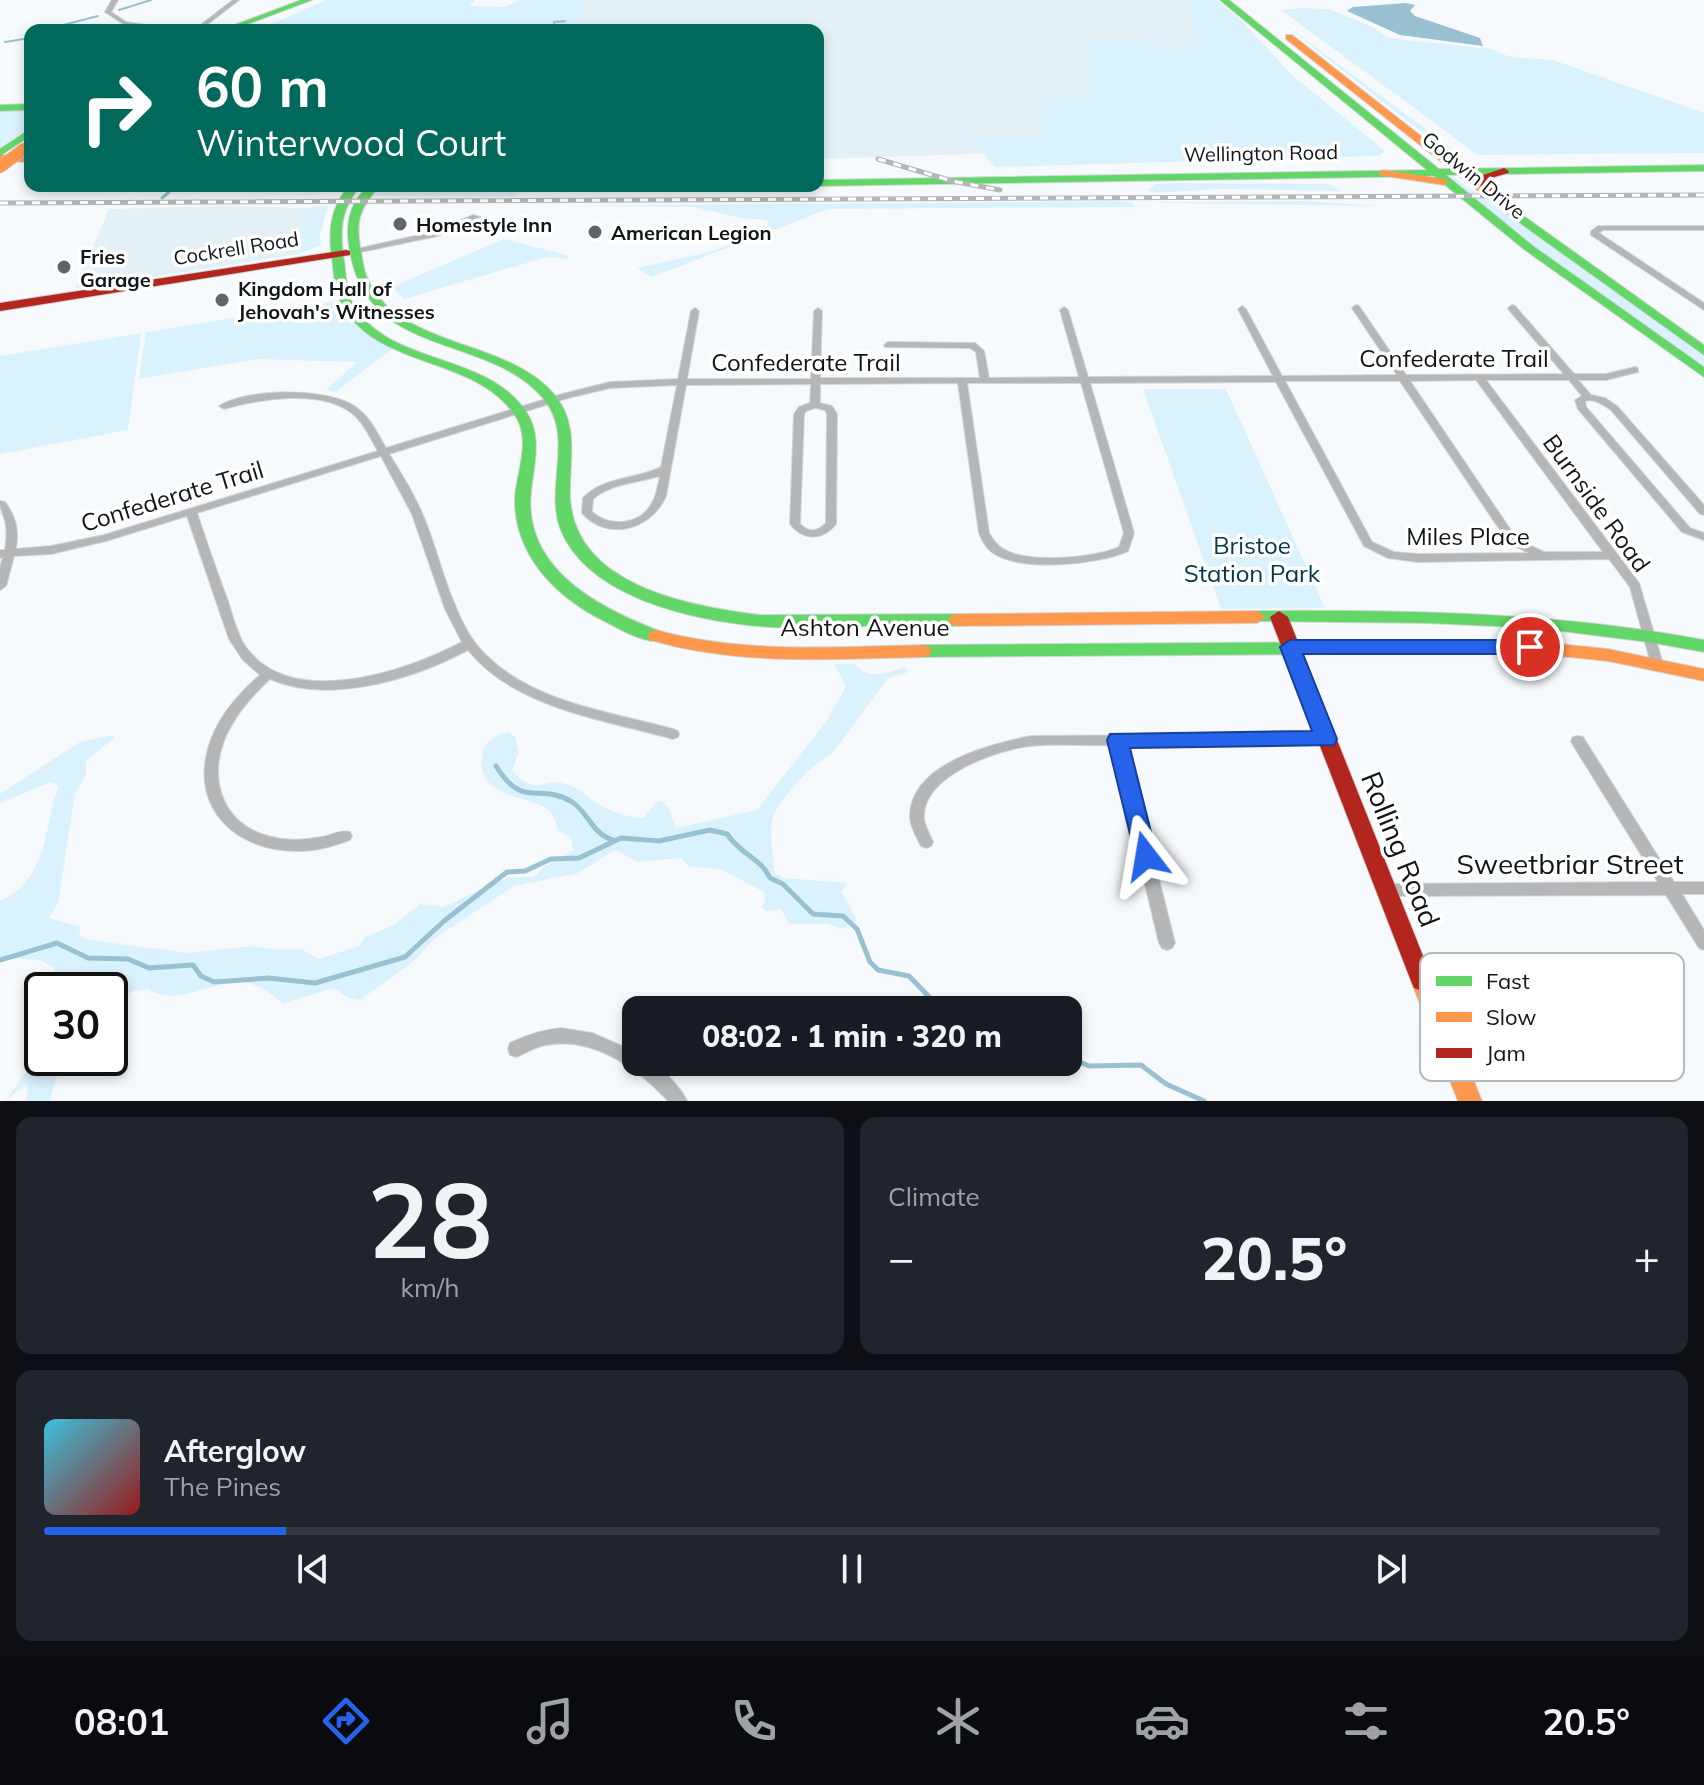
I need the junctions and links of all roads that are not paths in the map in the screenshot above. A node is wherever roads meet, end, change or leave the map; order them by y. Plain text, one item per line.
1 (115, 0) edge
2 (236, 0) edge
3 (308, 0) edge
4 (320, 0) edge
5 (1224, 0) edge
6 (1242, 0) edge
7 (138, 24) edge
8 (205, 24) edge
9 (242, 24) edge
10 (255, 24) edge
11 (24, 105) edge
12 (0, 106) edge
13 (1403, 146) junction
14 (1704, 162) edge
15 (1704, 168) edge
16 (1380, 170) junction
17 (1504, 171) junction
18 (1446, 173) junction
19 (824, 176) edge
20 (824, 183) edge
21 (348, 192) edge
22 (368, 192) edge
23 (1491, 197) junction
24 (476, 217) dead end
25 (1704, 228) edge
26 (346, 253) junction
27 (0, 307) edge
28 (1704, 307) edge
29 (1356, 308) dead end
30 (1512, 308) dead end
31 (1242, 309) dead end
32 (1064, 310) dead end
33 (695, 311) dead end
34 (818, 311) dead end
35 (888, 345) dead end
36 (1704, 351) edge
37 (1635, 370) dead end
38 (1704, 373) edge
39 (1402, 378) junction
40 (1479, 378) junction
41 (1572, 378) junction
42 (1278, 379) junction
43 (1085, 380) junction
44 (962, 381) junction
45 (985, 381) junction
46 (682, 382) junction
47 (815, 382) junction
48 (1588, 397) junction
49 (552, 400) junction
50 (815, 405) junction
51 (224, 406) dead end
52 (519, 410) junction
53 (383, 452) junction
54 (666, 469) junction
55 (1, 504) edge
56 (191, 512) junction
57 (1704, 512) edge
58 (1704, 537) edge
59 (4, 554) edge
60 (1613, 555) junction
61 (1556, 556) junction
62 (0, 586) edge
63 (1279, 617) junction
64 (1650, 634) junction
65 (469, 644) junction
66 (1704, 646) edge
67 (1290, 647) junction
68 (1657, 664) junction
69 (268, 674) junction
70 (1704, 675) edge
71 (673, 734) dead end
72 (1326, 739) junction
73 (1117, 740) junction
74 (1578, 741) dead end
75 (345, 836) dead end
76 (926, 842) dead end
77 (1704, 888) edge
78 (1669, 889) junction
79 (1387, 890) junction
80 (1167, 943) dead end
81 (1704, 943) edge
82 (1420, 974) edge
83 (516, 1049) dead end
84 (622, 1054) edge
85 (655, 1076) edge
86 (1462, 1081) edge
87 (679, 1101) edge
88 (1470, 1101) edge

1 - 7 street
2 - 8 street
3 - 9 main road
4 - 10 main road
5 - 13 main road, Godwin Drive
6 - 18 main road, Godwin Drive
11 - 12 main road
13 - 16 main road
13 - 18 main road, Godwin Drive
14 - 18 main road, Wellington Road
15 - 17 main road, Wellington Road
16 - 18 main road, Wellington Road
16 - 18 main road
16 - 19 main road, Wellington Road
16 - 20 main road, Wellington Road
17 - 18 main road, Wellington Road
17 - 23 main road
18 - 23 main road, Godwin Drive
18 - 38 main road, Godwin Drive
21 - 26 main road, Ashton Avenue
22 - 26 main road, Ashton Avenue
23 - 36 main road, Godwin Drive
24 - 26 street, Cockrell Road
25 - 28 street
26 - 27 main road, Cockrell Road
26 - 49 main road, Ashton Avenue
26 - 52 main road, Ashton Avenue
29 - 39 street
30 - 41 street
31 - 42 street, Miles Place
32 - 43 street
33 - 46 street
34 - 47 street
35 - 45 street
37 - 41 street, Confederate Trail
39 - 40 street, Confederate Trail
39 - 42 street, Confederate Trail
39 - 61 street
40 - 41 street, Confederate Trail
40 - 60 street, Burnside Road
41 - 48 street
42 - 43 street, Confederate Trail
42 - 61 street, Miles Place
43 - 44 street
43 - 45 street, Confederate Trail
44 - 45 street, Confederate Trail
44 - 47 street, Confederate Trail
46 - 47 street, Confederate Trail
46 - 49 street, Confederate Trail
46 - 54 street
47 - 50 street
48 - 57 street
48 - 58 street
49 - 52 street, Confederate Trail
49 - 63 main road, Ashton Avenue
50 - 50 street
51 - 53 street
52 - 53 street, Confederate Trail
52 - 67 main road, Ashton Avenue
53 - 56 street, Confederate Trail
53 - 65 street
54 - 54 street
55 - 59 street
56 - 59 street, Confederate Trail
56 - 69 street
59 - 62 street
60 - 61 street, Miles Place
60 - 64 street, Burnside Road
63 - 64 main road, Ashton Avenue
63 - 67 main road, Rolling Road
64 - 66 main road, Ashton Avenue
64 - 68 street, Burnside Road
65 - 69 street
65 - 71 street
67 - 68 main road, Ashton Avenue
67 - 72 main road, Rolling Road
68 - 70 main road, Ashton Avenue
69 - 75 street
72 - 73 street
72 - 79 main road, Rolling Road
73 - 76 street
73 - 80 street
74 - 78 street
77 - 78 street, Sweetbriar Street
78 - 79 street, Sweetbriar Street
78 - 81 street
79 - 82 main road, Rolling Road
83 - 84 street
85 - 87 street
86 - 88 main road, Rolling Road

